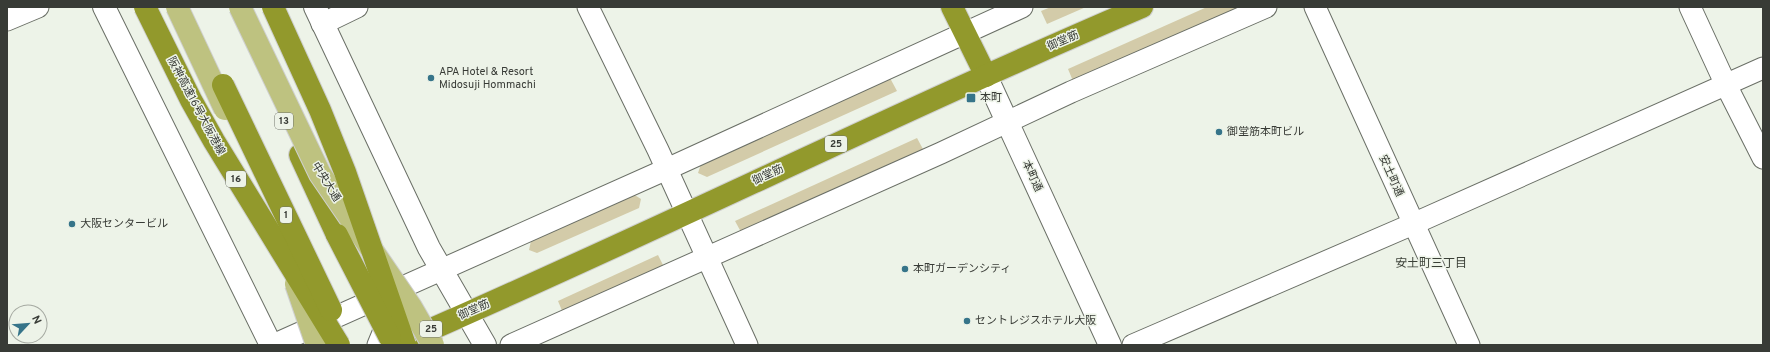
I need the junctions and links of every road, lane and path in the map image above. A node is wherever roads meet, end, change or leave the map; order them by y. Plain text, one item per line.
1 (38, 7) edge
2 (104, 7) edge
3 (145, 7) edge
4 (177, 7) edge
5 (188, 7) edge
6 (231, 7) edge
7 (240, 7) edge
8 (273, 7) edge
9 (357, 7) edge
10 (588, 7) edge
11 (952, 7) edge
12 (1022, 7) edge
13 (1142, 7) edge
14 (1266, 7) edge
15 (1315, 7) edge
16 (1690, 7) edge
17 (318, 15) edge
18 (7, 20) edge
19 (965, 33) junction
20 (1763, 68) edge
21 (986, 76) junction
22 (1726, 85) junction
23 (1006, 122) junction
24 (1763, 158) edge
25 (667, 169) junction
26 (687, 212) junction
27 (1413, 224) junction
28 (708, 258) junction
29 (441, 270) junction
30 (402, 288) junction
31 (466, 313) junction
32 (310, 338) edge
33 (272, 345) edge
34 (339, 345) edge
35 (347, 345) edge
36 (378, 345) edge
37 (394, 345) edge
38 (405, 345) edge
39 (433, 345) edge
40 (485, 345) edge
41 (511, 345) edge
42 (747, 345) edge
43 (1110, 345) edge
44 (1133, 345) edge
45 (1469, 345) edge

1 - 18 street
2 - 33 street
3 - 34 highway, 阪神高速16号大阪港線 / 16, bridge
4 - 32 main road, bridge
5 - 35 highway, 1, bridge
6 - 37 highway, 13, bridge
7 - 39 main road, 中央大通, bridge
8 - 38 highway, bridge
9 - 17 street
10 - 25 street
11 - 19 highway, 本町通
12 - 19 street
13 - 21 highway, 御堂筋 / 25
14 - 23 street
15 - 27 street, 安土町通
16 - 22 street
17 - 29 street
19 - 21 highway, 本町通
19 - 25 street
20 - 22 street
21 - 23 street, 本町通
21 - 26 highway, 御堂筋 / 25
22 - 24 street
22 - 27 street
23 - 28 street
23 - 43 street, 本町通
25 - 26 street
25 - 29 street
26 - 28 street
26 - 31 highway, 御堂筋 / 25
27 - 44 street
27 - 45 street, 安土町通
28 - 41 street
28 - 42 street
29 - 30 street
29 - 31 street
30 - 32 street
30 - 36 street
31 - 37 highway, 御堂筋 / 25
31 - 40 street
32 - 33 street
32 - 35 street

